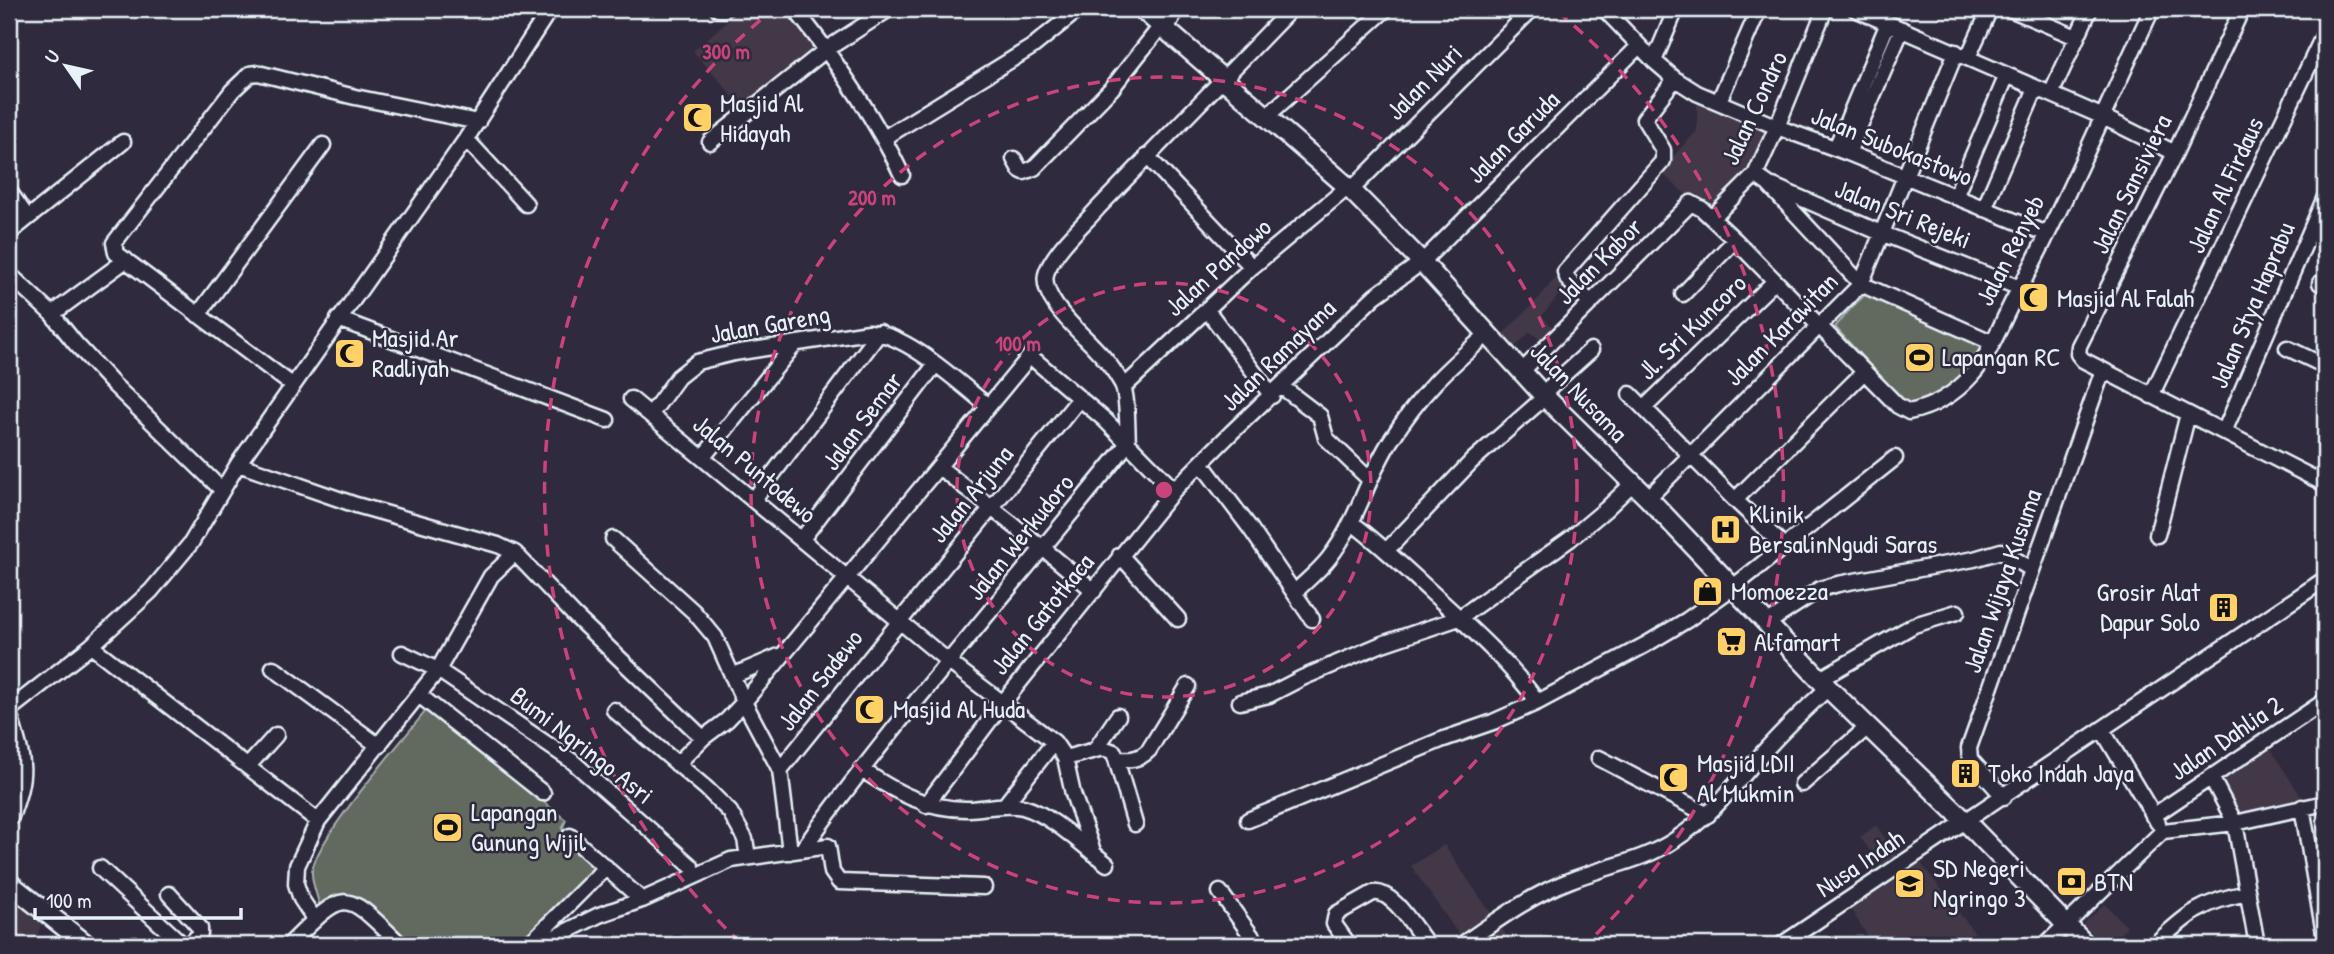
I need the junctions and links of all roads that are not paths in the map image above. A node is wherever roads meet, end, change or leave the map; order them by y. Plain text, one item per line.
1 (550, 9) edge
2 (795, 9) edge
3 (889, 9) edge
4 (1079, 9) edge
5 (1142, 9) edge
6 (1176, 9) edge
7 (1291, 9) edge
8 (1386, 9) edge
9 (1532, 9) edge
10 (1604, 9) edge
11 (1676, 9) edge
12 (1759, 9) edge
13 (1825, 9) edge
14 (1855, 9) edge
15 (1990, 9) edge
16 (2013, 9) edge
17 (2090, 9) edge
18 (2152, 9) edge
19 (2242, 9) edge
20 (2031, 13) edge
21 (1891, 20) edge
22 (1163, 28) junction
23 (2325, 32) edge
24 (2076, 37) junction
25 (1638, 47) junction
26 (827, 49) junction
27 (1962, 54) junction
28 (1654, 61) junction
29 (2007, 75) junction
30 (1224, 79) junction
31 (1675, 79) junction
32 (2036, 88) junction
33 (2051, 94) junction
34 (1719, 101) junction
35 (2101, 116) junction
36 (1267, 117) junction
37 (478, 122) junction
38 (1777, 127) junction
39 (884, 138) junction
40 (467, 139) junction
41 (123, 142) dead end
42 (710, 142) dead end
43 (323, 145) dead end
44 (1842, 151) junction
45 (2175, 153) junction
46 (1147, 156) junction
47 (1013, 159) dead end
48 (902, 175) dead end
49 (1755, 175) junction
50 (1905, 176) junction
51 (1768, 184) junction
52 (1349, 188) junction
53 (9, 191) edge
54 (1955, 197) junction
55 (2325, 197) edge
56 (526, 204) dead end
57 (1984, 209) junction
58 (27, 217) junction
59 (1712, 218) junction
60 (9, 233) edge
61 (1881, 233) junction
62 (2047, 234) junction
63 (1735, 240) junction
64 (126, 260) junction
65 (1422, 262) junction
66 (1252, 267) junction
67 (9, 274) edge
68 (1775, 281) junction
69 (1861, 285) junction
70 (2020, 288) junction
71 (1683, 294) dead end
72 (1591, 303) junction
73 (1207, 310) junction
74 (52, 314) junction
75 (198, 315) junction
76 (338, 319) junction
77 (1819, 326) junction
78 (880, 332) junction
79 (1488, 334) junction
80 (1991, 342) junction
81 (795, 344) junction
82 (2287, 348) dead end
83 (1591, 350) dead end
84 (935, 365) junction
85 (2325, 366) edge
86 (2103, 370) junction
87 (1522, 371) junction
88 (1864, 372) junction
89 (292, 385) junction
90 (1124, 387) junction
91 (1277, 391) junction
92 (1630, 394) dead end
93 (1543, 396) junction
94 (2151, 396) junction
95 (1080, 398) junction
96 (631, 399) dead end
97 (988, 406) junction
98 (1644, 408) junction
99 (651, 414) junction
100 (2188, 414) junction
101 (607, 420) dead end
102 (2224, 432) junction
103 (1128, 443) junction
104 (1690, 455) junction
105 (703, 457) junction
106 (1895, 457) dead end
107 (1200, 463) junction
108 (238, 464) junction
109 (939, 467) junction
110 (1370, 480) junction
111 (1632, 484) junction
112 (2325, 484) edge
113 (222, 489) junction
114 (1174, 490) junction
115 (1648, 498) junction
116 (754, 499) junction
117 (1735, 500) junction
118 (991, 508) junction
119 (1351, 522) junction
120 (2157, 535) dead end
121 (613, 539) dead end
122 (802, 539) junction
123 (1784, 547) junction
124 (1044, 549) junction
125 (1387, 550) junction
126 (515, 553) junction
127 (1121, 555) junction
128 (2031, 569) junction
129 (848, 577) junction
130 (2325, 579) edge
131 (1732, 588) junction
132 (1094, 591) junction
133 (1295, 592) junction
134 (1957, 612) dead end
135 (1459, 618) junction
136 (1178, 619) dead end
137 (1312, 619) dead end
138 (899, 621) junction
139 (1766, 624) junction
140 (92, 646) junction
141 (402, 653) dead end
142 (781, 655) junction
143 (949, 662) junction
144 (273, 668) dead end
145 (438, 670) junction
146 (732, 676) junction
147 (1824, 683) junction
148 (1188, 686) dead end
149 (419, 695) junction
150 (2325, 701) edge
151 (744, 702) junction
152 (1240, 702) dead end
153 (1538, 702) junction
154 (1002, 704) junction
155 (9, 710) edge
156 (614, 710) dead end
157 (1118, 716) dead end
158 (9, 719) edge
159 (1869, 726) junction
160 (2103, 731) junction
161 (276, 735) dead end
162 (703, 738) junction
163 (1054, 741) junction
164 (379, 746) junction
165 (1094, 750) junction
166 (1065, 758) junction
167 (1599, 758) dead end
168 (1116, 759) junction
169 (677, 764) junction
170 (248, 766) junction
171 (861, 769) junction
172 (780, 770) junction
173 (2211, 777) junction
174 (1802, 784) dead end
175 (544, 793) dead end
176 (2004, 797) junction
177 (2325, 803) edge
178 (926, 805) junction
179 (1004, 806) junction
180 (2302, 807) junction
181 (1708, 815) junction
182 (9, 816) edge
183 (826, 816) junction
184 (2153, 816) junction
185 (1248, 820) dead end
186 (318, 821) junction
187 (1967, 823) junction
188 (2235, 823) junction
189 (1135, 824) dead end
190 (2163, 831) junction
191 (570, 836) dead end
192 (828, 846) junction
193 (796, 851) junction
194 (1094, 855) junction
195 (748, 857) junction
196 (1107, 864) dead end
197 (691, 866) dead end
198 (100, 867) dead end
199 (606, 867) junction
200 (9, 883) edge
201 (984, 887) dead end
202 (1220, 892) dead end
203 (2248, 893) junction
204 (169, 894) dead end
205 (642, 900) junction
206 (315, 920) junction
207 (2066, 925) junction
208 (2325, 939) edge
209 (1251, 943) edge
210 (88, 945) edge
211 (183, 945) edge
212 (190, 945) edge
213 (289, 945) edge
214 (401, 945) edge
215 (528, 945) edge
216 (539, 945) edge
217 (1349, 945) edge
218 (1427, 945) edge
219 (1461, 945) edge
220 (1781, 945) edge
221 (2045, 945) edge
222 (2086, 945) edge
223 (2154, 945) edge
224 (2257, 945) edge

1 - 37 street
2 - 26 street
3 - 26 street
4 - 39 street
5 - 22 street, Jalan Nusama
6 - 22 street
7 - 30 street
8 - 36 street
9 - 52 street, Jalan Nuri
10 - 25 street, Jalan Subokastowo
11 - 28 street
12 - 34 street
13 - 38 street, Jalan Condro
14 - 21 street
15 - 27 street, Jalan Karawitan
16 - 20 street
17 - 24 street
18 - 35 street, Jalan Renyeb
19 - 45 street, Jalan Sansiviera
20 - 24 street
21 - 27 street
21 - 44 street
22 - 30 street, Jalan Nusama
22 - 47 street
23 - 94 street, Jalan Al Firdaus
24 - 33 street
25 - 28 street, Jalan Subokastowo
25 - 65 street, Jalan Garuda
26 - 39 street
26 - 42 street
27 - 29 street
27 - 50 street, Jalan Karawitan
28 - 31 street, Jalan Subokastowo
29 - 32 street
29 - 54 street
30 - 36 street, Jalan Nusama
30 - 46 street
31 - 34 street, Jalan Subokastowo
31 - 72 street
32 - 33 street
32 - 57 street
33 - 35 street
34 - 38 street, Jalan Subokastowo
35 - 45 street
35 - 62 street, Jalan Renyeb
36 - 52 street, Jalan Nusama
37 - 40 street
37 - 64 street
38 - 44 street, Jalan Subokastowo
38 - 49 street, Jalan Condro
39 - 48 street
40 - 56 street
40 - 76 street
41 - 58 street
43 - 75 street
44 - 50 street, Jalan Subokastowo
45 - 86 street, Jalan Sansiviera
46 - 66 street
46 - 90 street
49 - 51 street
49 - 59 street, Jalan Condro
50 - 54 street, Jalan Subokastowo
50 - 61 street, Jalan Karawitan
51 - 61 street, Jalan Sri Rejeki
51 - 69 street
52 - 65 street, Jalan Nusama
52 - 66 street, Jalan Pandowo
53 - 58 street
54 - 57 street, Jalan Subokastowo
55 - 102 street, Jalan Stya Haprabu
57 - 62 street, Jalan Subokastowo
58 - 60 street
59 - 63 street, Jalan Renyeb
59 - 72 street, Jalan Kabor
61 - 69 street, Jalan Karawitan
61 - 70 street, Jalan Sri Rejeki
62 - 70 street, Jalan Renyeb
63 - 68 street, Jalan Renyeb
63 - 71 street
64 - 74 street
64 - 75 street
65 - 79 street, Jalan Nusama
65 - 91 street, Jalan Ramayana
66 - 73 street, Jalan Pandowo
67 - 74 street
68 - 77 street, Jalan Renyeb
68 - 98 street, Jl. Sri Kuncoro
69 - 77 street, Jalan Karawitan
69 - 80 street
70 - 80 street, Jalan Renyeb
72 - 87 street, Jalan Kabor
73 - 90 street, Jalan Pandowo
73 - 91 street
74 - 113 street
75 - 89 street
76 - 89 street
76 - 101 street
77 - 88 street, Jalan Renyeb
77 - 104 street, Jalan Karawitan
78 - 81 street, Jalan Gareng
78 - 84 street
78 - 116 street
79 - 87 street, Jalan Nusama
79 - 110 street
80 - 88 street, Jalan Renyeb
81 - 99 street, Jalan Gareng
81 - 105 street
82 - 85 street
83 - 93 street
84 - 97 street
84 - 122 street, Jalan Semar
86 - 94 street, Jalan Sansiviera
86 - 128 street, Jalan Wijaya Kusuma
87 - 93 street, Jalan Nusama
88 - 117 street
89 - 108 street
90 - 103 street
91 - 107 street, Jalan Ramayana
91 - 110 street
92 - 98 street
93 - 111 street, Jalan Nusama
93 - 125 street
94 - 100 street, Jalan Sansiviera
95 - 97 street
95 - 103 street
95 - 118 street, Jalan Arjuna
96 - 99 street, Jalan Puntodewo
97 - 109 street
98 - 104 street
99 - 105 street, Jalan Puntodewo
100 - 102 street, Jalan Sansiviera
100 - 120 street
102 - 112 street, Jalan Sansiviera
103 - 114 street
103 - 124 street, Jalan Werkudoro
104 - 115 street, Jalan Karawitan
104 - 117 street
105 - 116 street, Jalan Puntodewo
106 - 123 street
107 - 114 street, Jalan Ramayana
107 - 133 street
108 - 113 street
108 - 126 street
109 - 118 street
109 - 129 street
110 - 119 street
111 - 115 street, Jalan Nusama
111 - 135 street
113 - 140 street
114 - 127 street, Jalan Gatotkaca
115 - 131 street, Jalan Nusama
116 - 122 street, Jalan Puntodewo
117 - 123 street
118 - 124 street
118 - 138 street, Jalan Arjuna
119 - 125 street
119 - 133 street
121 - 146 street
122 - 129 street, Jalan Puntodewo
123 - 131 street
124 - 132 street
124 - 143 street, Jalan Werkudoro
125 - 135 street
126 - 145 street
126 - 162 street
127 - 132 street, Jalan Gatotkaca
127 - 136 street
128 - 139 street
128 - 176 street, Jalan Wijaya Kusuma
129 - 138 street, Jalan Puntodewo
129 - 142 street
130 - 160 street, Nusa Indah
131 - 139 street, Jalan Nusama
131 - 153 street
132 - 154 street, Jalan Gatotkaca
133 - 137 street
134 - 147 street
135 - 152 street
135 - 153 street
138 - 143 street, Jalan Puntodewo
138 - 172 street, Jalan Sadewo
139 - 147 street, Jalan Nusama
140 - 155 street
140 - 170 street
141 - 145 street, Bumi Ngringo Asri
142 - 146 street
142 - 151 street
143 - 154 street, Jalan Puntodewo
143 - 171 street, Jalan Werkudoro
144 - 164 street
145 - 149 street
145 - 197 street, Bumi Ngringo Asri
146 - 151 street
147 - 159 street, Jalan Nusama
147 - 181 street
148 - 168 street
149 - 164 street
149 - 175 street
150 - 173 street, Jalan Dahlia 2
151 - 162 street
151 - 172 street
153 - 185 street
154 - 163 street, Jalan Puntodewo
154 - 178 street, Jalan Gatotkaca
156 - 169 street
157 - 165 street
158 - 182 street
159 - 174 street
159 - 187 street, Jalan Nusama
160 - 176 street, Nusa Indah
160 - 184 street
161 - 170 street
162 - 169 street
163 - 166 street
163 - 179 street
164 - 186 street
165 - 166 street
165 - 168 street
166 - 194 street
167 - 181 street
168 - 189 street
169 - 195 street
170 - 186 street
171 - 178 street
171 - 183 street, Jalan Werkudoro
172 - 193 street
173 - 184 street, Jalan Dahlia 2
173 - 188 street
176 - 187 street, Nusa Indah
177 - 180 street
178 - 179 street
179 - 194 street
180 - 188 street
180 - 208 street
181 - 219 street
183 - 192 street
183 - 193 street, Jalan Werkudoro
184 - 190 street
186 - 206 street
187 - 207 street, Jalan Nusama
187 - 220 street, Nusa Indah
188 - 190 street
188 - 203 street
190 - 207 street
191 - 199 street
192 - 193 street
192 - 201 street
193 - 195 street
194 - 196 street
195 - 205 street
198 - 211 street
199 - 205 street
199 - 215 street
200 - 210 street
202 - 209 street
203 - 223 street
203 - 224 street
204 - 212 street
205 - 216 street
206 - 213 street
206 - 214 street
207 - 221 street
207 - 222 street, Jalan Nusama
217 - 218 street

